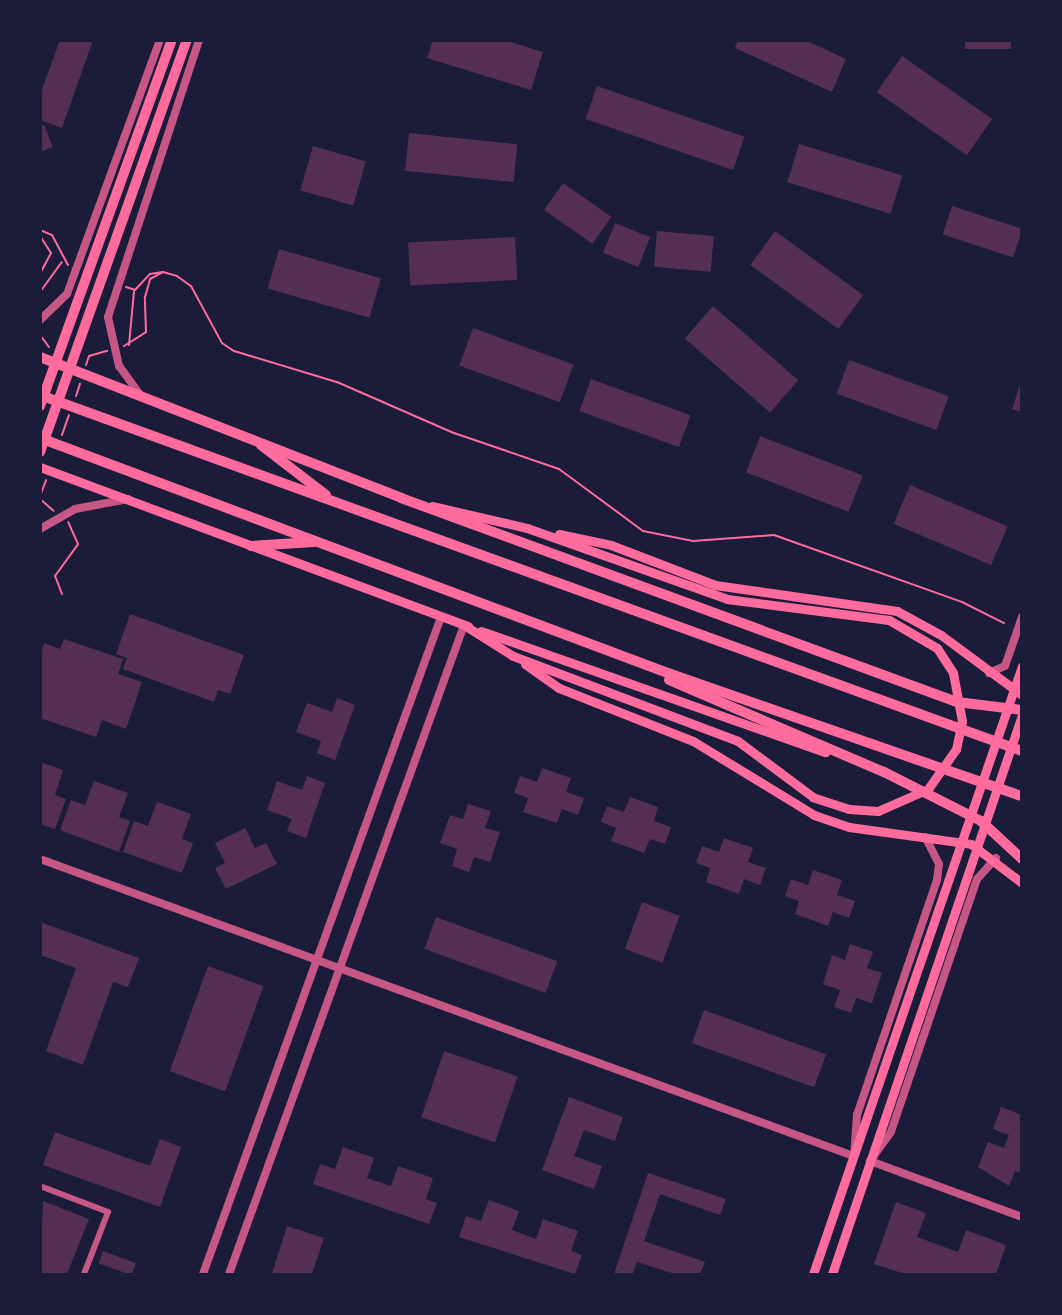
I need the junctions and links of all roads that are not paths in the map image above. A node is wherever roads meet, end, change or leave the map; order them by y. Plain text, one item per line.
1 (160, 40) edge
2 (199, 40) edge
3 (172, 41) edge
4 (186, 42) edge
5 (40, 320) edge
6 (40, 357) edge
7 (40, 395) edge
8 (144, 399) junction
9 (40, 406) edge
10 (40, 438) edge
11 (261, 445) junction
12 (40, 452) edge
13 (40, 467) edge
14 (401, 498) junction
15 (128, 499) junction
16 (333, 501) junction
17 (527, 528) junction
18 (40, 529) edge
19 (320, 542) junction
20 (251, 546) junction
21 (441, 617) junction
22 (1022, 617) edge
23 (464, 625) junction
24 (545, 627) junction
25 (513, 656) junction
26 (1005, 666) junction
27 (1022, 666) edge
28 (988, 673) junction
29 (1022, 694) edge
30 (1022, 710) edge
31 (1022, 715) edge
32 (1022, 751) edge
33 (884, 772) junction
34 (1022, 796) edge
35 (926, 837) junction
36 (996, 858) junction
37 (40, 859) edge
38 (1022, 860) edge
39 (1022, 883) edge
40 (317, 960) junction
41 (340, 969) junction
42 (854, 1156) junction
43 (870, 1161) junction
44 (40, 1186) edge
45 (1022, 1217) edge
46 (84, 1275) edge
47 (203, 1275) edge
48 (229, 1275) edge
49 (813, 1275) edge
50 (832, 1275) edge

1 - 5 street
2 - 8 street
3 - 9 main road
4 - 12 main road
6 - 8 main road
7 - 16 main road
8 - 11 main road
10 - 19 main road
11 - 14 main road
11 - 16 main road
13 - 15 main road
14 - 17 main road
14 - 30 main road
15 - 18 street
15 - 20 main road
16 - 32 main road
17 - 25 main road
17 - 28 main road
19 - 20 main road
19 - 24 main road
20 - 21 main road
21 - 23 main road
21 - 40 street
22 - 26 street
23 - 25 main road
23 - 33 main road
23 - 41 street
24 - 33 main road
24 - 34 main road
25 - 35 main road
26 - 28 street
26 - 29 street
27 - 42 main road
28 - 29 main road
31 - 43 main road
33 - 38 main road
35 - 36 main road
35 - 42 street
36 - 39 main road
36 - 43 street
37 - 40 street
40 - 41 street
40 - 47 street
41 - 42 street
41 - 48 street
42 - 49 main road
43 - 45 street
43 - 50 main road
44 - 46 street

